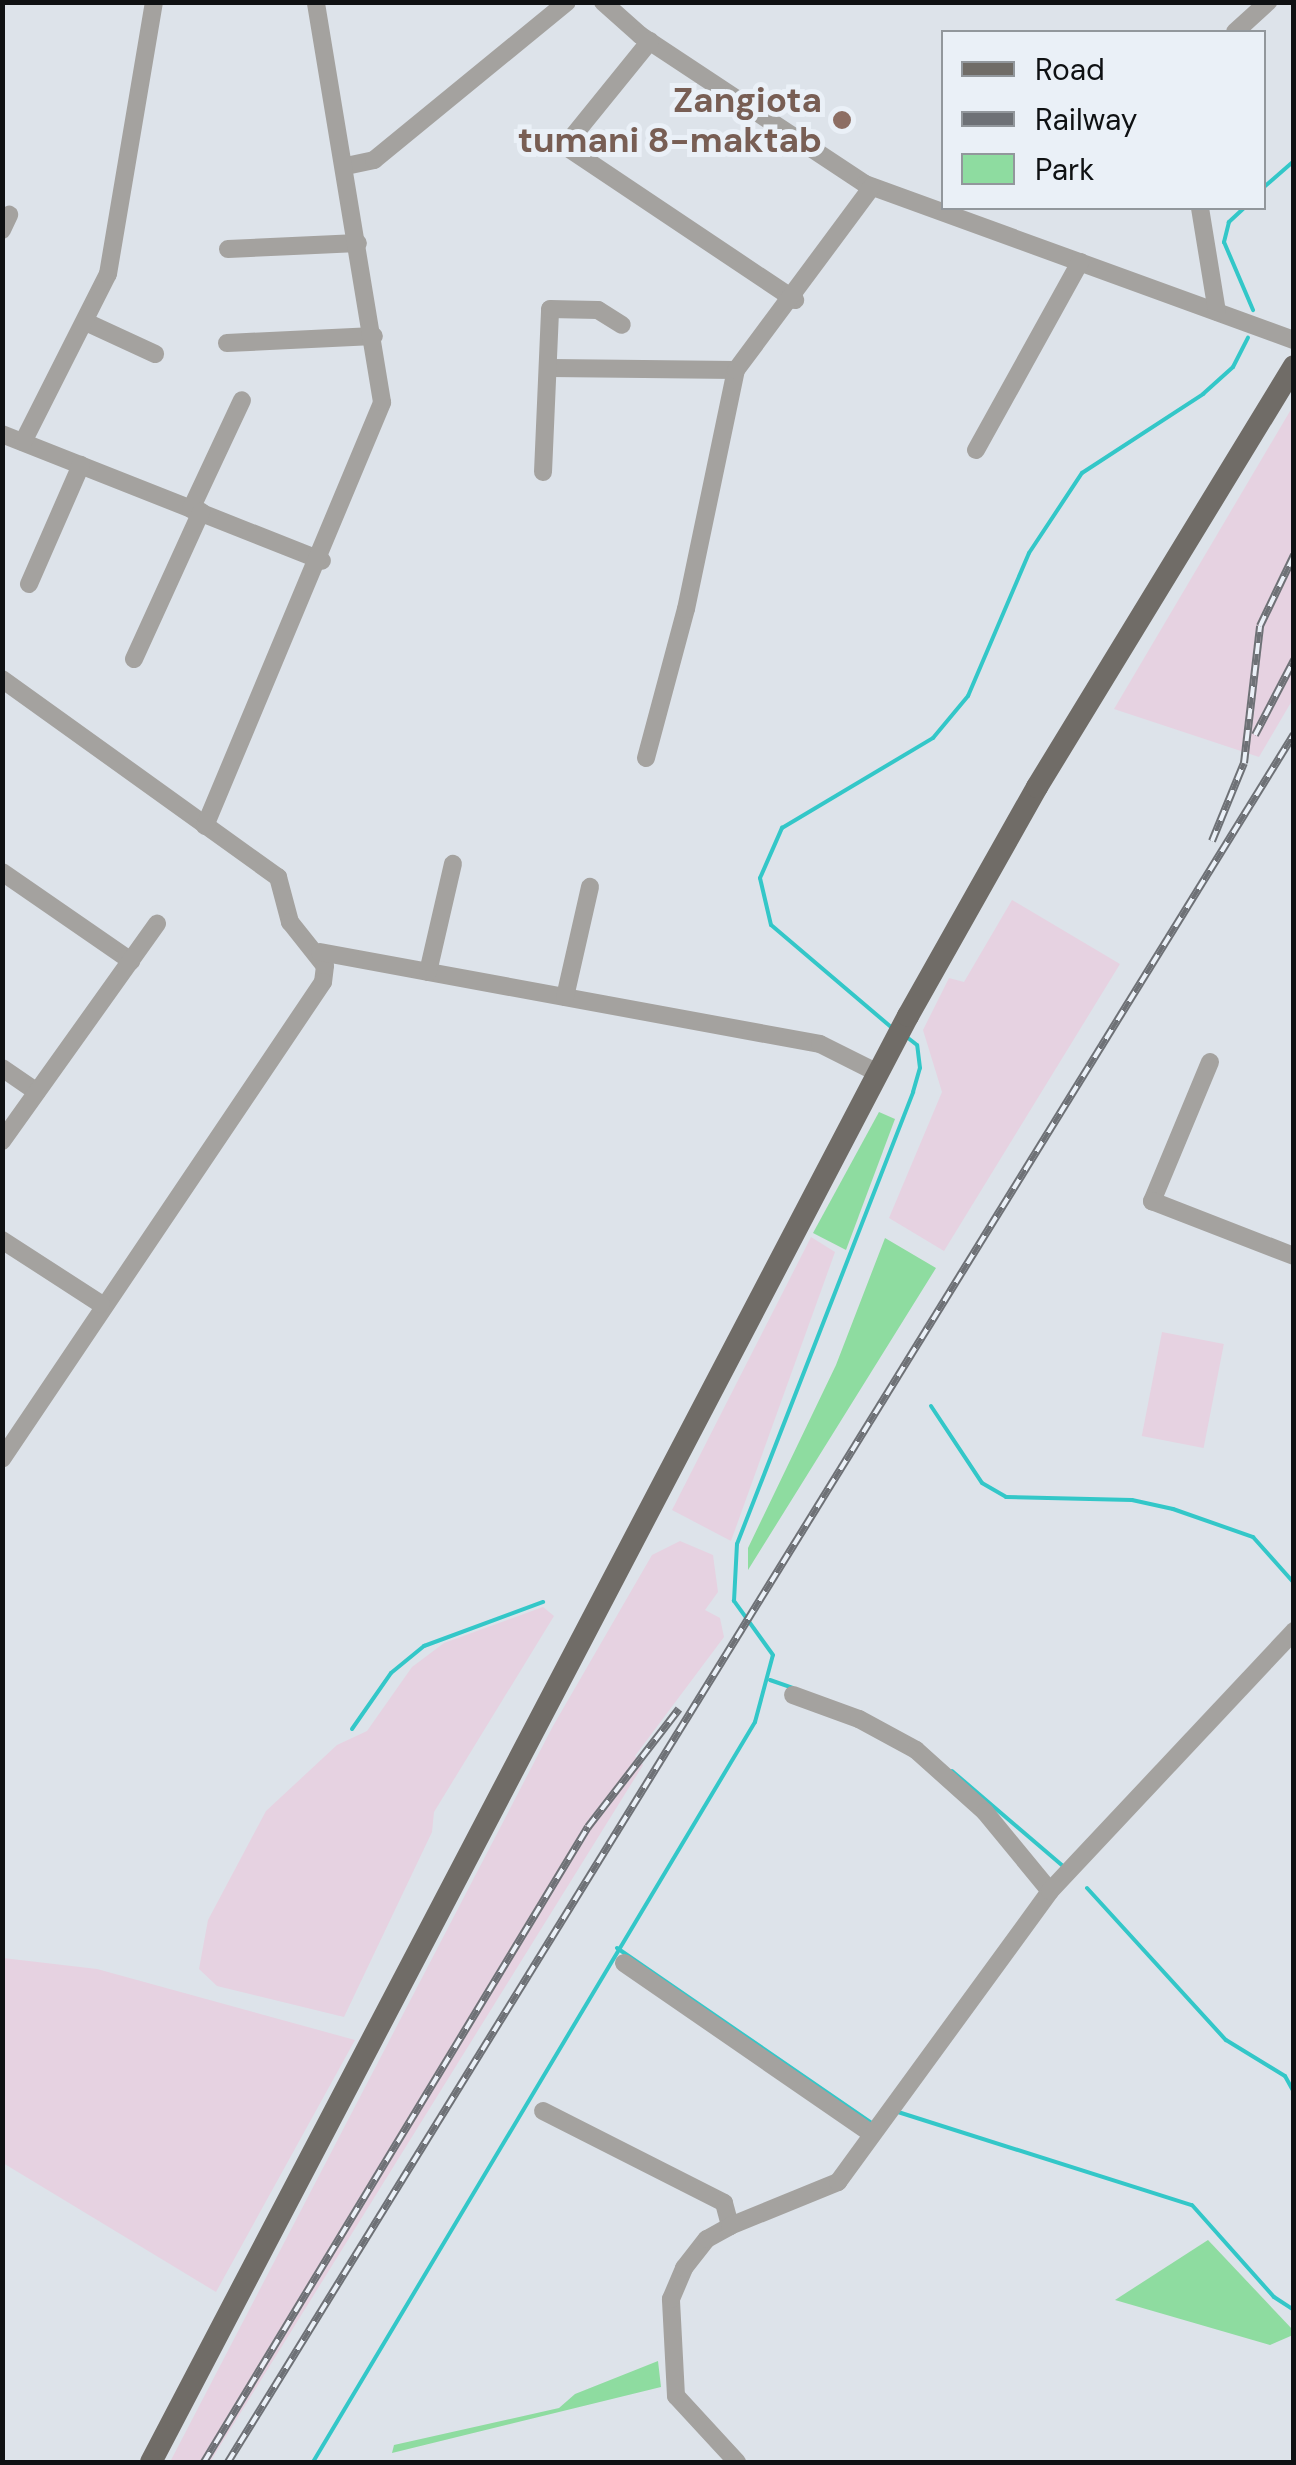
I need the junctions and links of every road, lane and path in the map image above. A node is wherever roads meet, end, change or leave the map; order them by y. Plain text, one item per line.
1 (154, 2) edge
2 (316, 2) edge
3 (567, 2) edge
4 (603, 2) edge
5 (1268, 2) edge
6 (1238, 30) edge
7 (650, 41) junction
8 (346, 166) junction
9 (872, 187) junction
10 (1200, 210) edge
11 (358, 243) junction
12 (228, 249) dead end
13 (1080, 262) junction
14 (795, 300) junction
15 (1217, 312) junction
16 (88, 323) junction
17 (622, 324) dead end
18 (374, 336) junction
19 (1294, 340) edge
20 (227, 344) dead end
21 (155, 354) dead end
22 (1294, 366) edge
23 (551, 368) junction
24 (736, 370) junction
25 (242, 400) dead end
26 (2, 434) edge
27 (23, 442) junction
28 (976, 450) dead end
29 (81, 465) junction
30 (543, 472) dead end
31 (196, 510) junction
32 (322, 560) junction
33 (29, 584) dead end
34 (134, 660) dead end
35 (2, 679) edge
36 (646, 758) dead end
37 (206, 826) junction
38 (453, 864) dead end
39 (2, 872) edge
40 (590, 887) dead end
41 (158, 924) dead end
42 (320, 952) junction
43 (131, 961) junction
44 (428, 972) junction
45 (565, 997) junction
46 (1210, 1062) dead end
47 (2, 1068) edge
48 (878, 1073) junction
49 (37, 1092) junction
50 (2, 1141) edge
51 (2, 1240) edge
52 (1294, 1256) edge
53 (101, 1304) junction
54 (2, 1459) edge
55 (1294, 1631) edge
56 (793, 1695) dead end
57 (1050, 1890) junction
58 (624, 1963) dead end
59 (544, 2111) dead end
60 (872, 2134) junction
61 (730, 2226) junction
62 (151, 2462) edge
63 (736, 2462) edge

1 - 16 street
2 - 8 street
3 - 8 street
4 - 7 street
5 - 6 street
7 - 9 street
7 - 14 street
8 - 11 street
9 - 13 street
9 - 14 street
10 - 15 street
11 - 12 street
11 - 18 street
13 - 15 street
13 - 28 street
14 - 24 street
15 - 19 street
16 - 21 street
16 - 27 street
17 - 23 street
18 - 20 street
18 - 32 street
22 - 48 main road
23 - 24 street
23 - 30 street
24 - 36 street
25 - 31 street
26 - 27 street
27 - 29 street
29 - 31 street
29 - 33 street
31 - 32 street
31 - 34 street
32 - 37 street
35 - 37 street
37 - 42 street
38 - 44 street
39 - 43 street
40 - 45 street
41 - 43 street
42 - 44 street
42 - 53 street
43 - 49 street
44 - 45 street
45 - 48 street
46 - 52 street
47 - 49 street
48 - 62 main road
49 - 50 street
51 - 53 street
53 - 54 street
55 - 57 street
56 - 57 street
57 - 60 street
58 - 60 street
59 - 61 street
60 - 61 street
61 - 63 street

